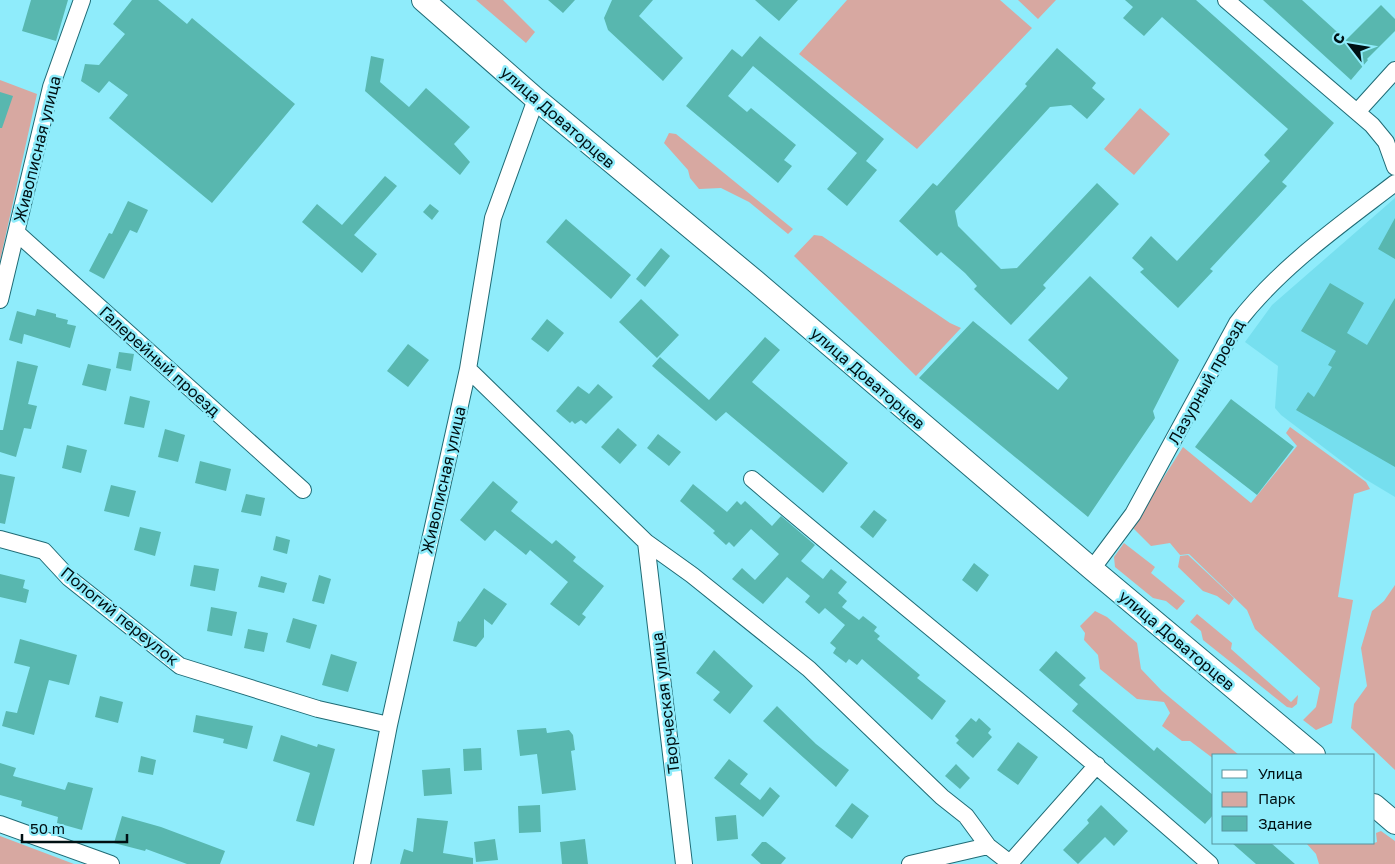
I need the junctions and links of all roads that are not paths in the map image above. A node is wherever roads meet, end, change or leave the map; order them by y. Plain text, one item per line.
1 (82, 0) edge
2 (423, 0) edge
3 (1226, 0) edge
4 (1395, 70) edge
5 (536, 99) junction
6 (1357, 112) junction
7 (1395, 167) edge
8 (1395, 183) edge
9 (17, 233) junction
10 (0, 300) edge
11 (468, 369) junction
12 (752, 479) dead end
13 (303, 490) dead end
14 (0, 539) edge
15 (646, 542) junction
16 (1092, 569) junction
17 (389, 725) junction
18 (1313, 754) edge
19 (1097, 765) junction
20 (1375, 807) edge
21 (1395, 823) edge
22 (0, 824) edge
23 (988, 846) junction
24 (106, 863) edge
25 (362, 864) edge
26 (684, 864) edge
27 (910, 864) edge
28 (1010, 864) edge
29 (1210, 864) edge

1 - 9 street, Живописная улица
2 - 5 main road, улица Доваторцев
3 - 6 street
4 - 6 street
5 - 11 street, Живописная улица
5 - 16 main road, улица Доваторцев
6 - 7 street
8 - 16 street, Лазурный проезд
9 - 10 street, Живописная улица
9 - 13 street, Галерейный проезд
11 - 15 street
11 - 17 street, Живописная улица
12 - 19 street
14 - 17 street, Пологий переулок
15 - 23 street
15 - 26 street, Творческая улица
16 - 18 main road, улица Доваторцев
17 - 25 street, Живописная улица
19 - 28 street
19 - 29 street
20 - 21 main road
22 - 24 street
23 - 27 street
23 - 28 street

